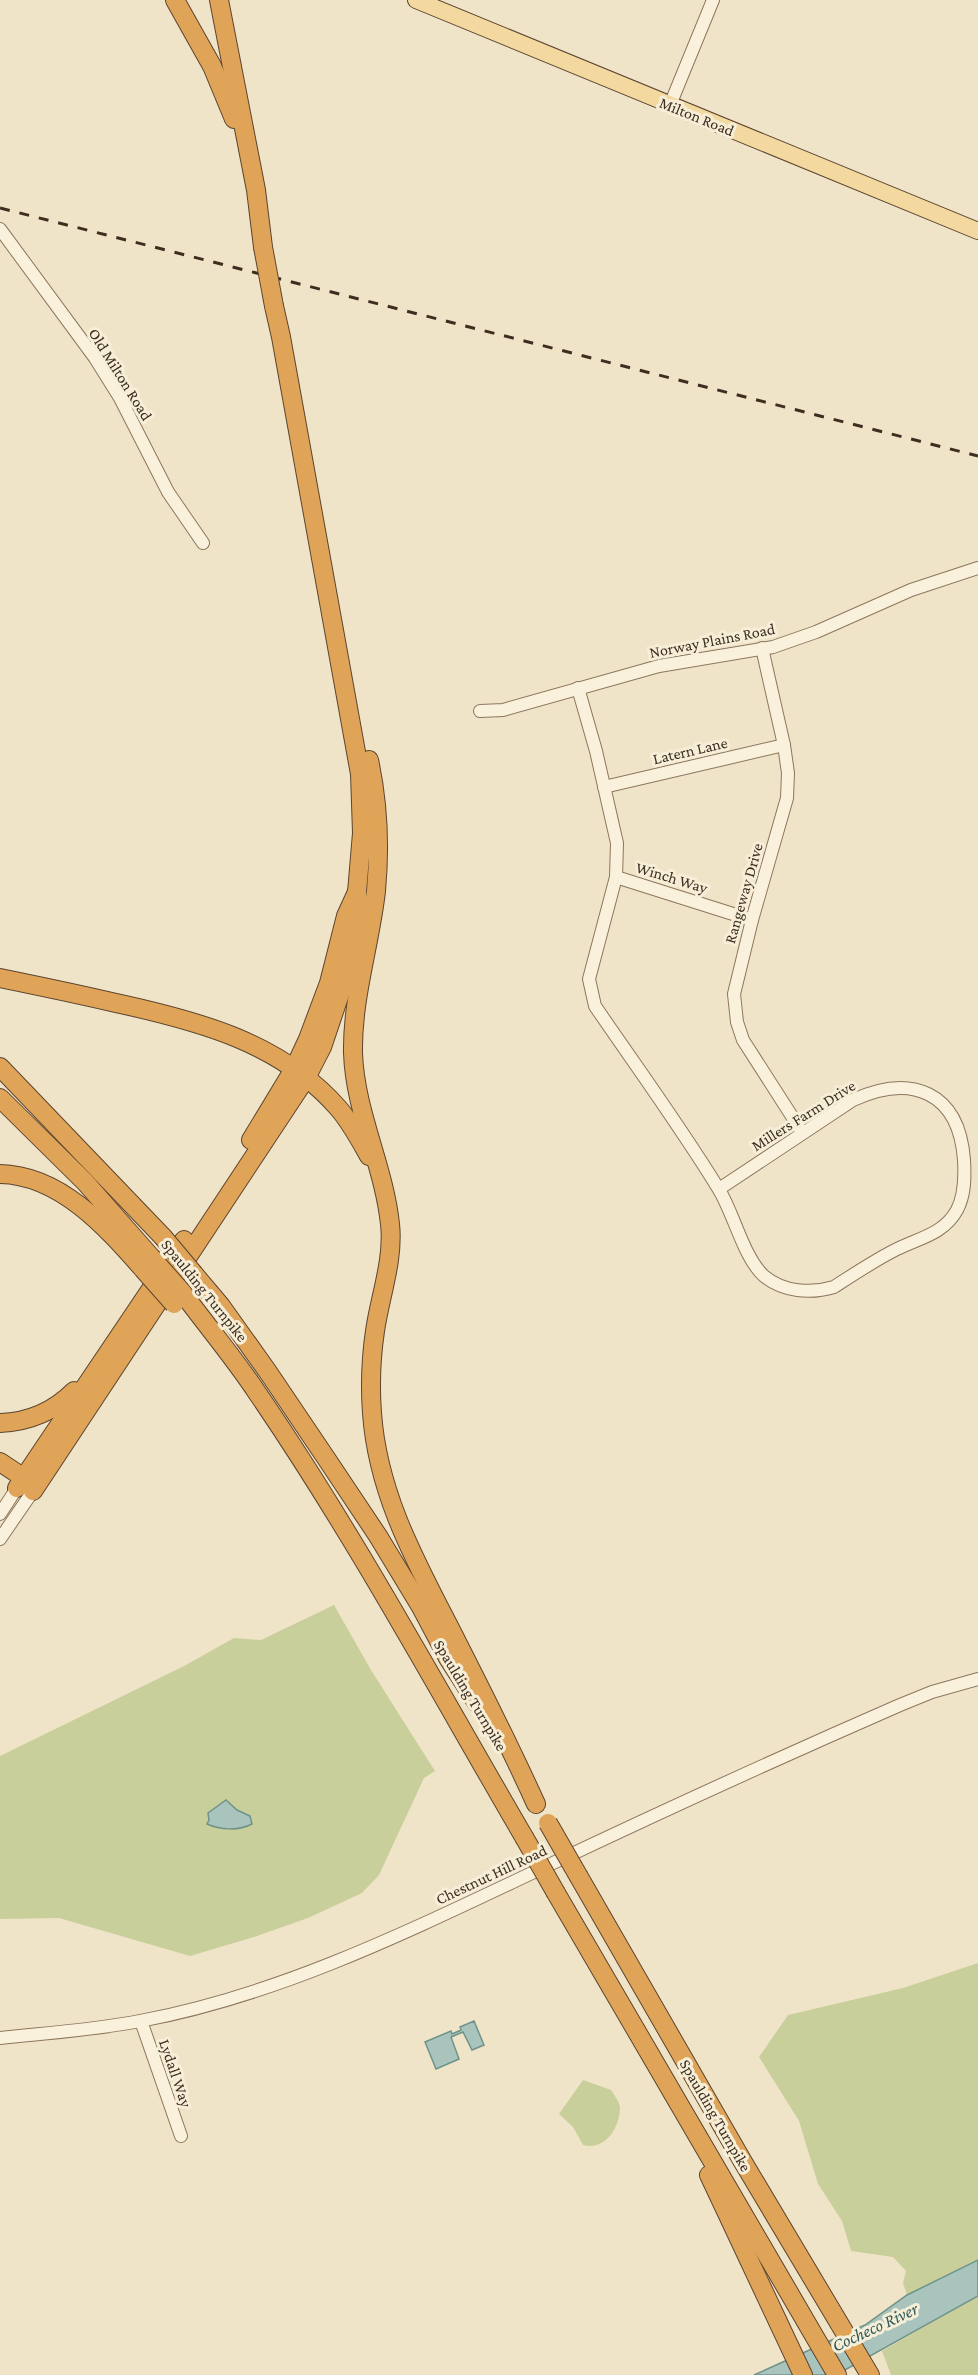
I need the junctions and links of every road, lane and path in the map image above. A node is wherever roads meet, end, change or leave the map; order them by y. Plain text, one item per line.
1 (175, 0) edge
2 (219, 0) edge
3 (416, 0) edge
4 (713, 0) edge
5 (670, 105) junction
6 (249, 156) junction
7 (0, 229) edge
8 (978, 231) edge
9 (203, 543) dead end
10 (978, 568) edge
11 (762, 648) junction
12 (578, 688) junction
13 (480, 711) dead end
14 (354, 736) junction
15 (784, 745) junction
16 (604, 787) junction
17 (616, 877) junction
18 (752, 920) junction
19 (0, 978) edge
20 (0, 1067) edge
21 (300, 1073) junction
22 (0, 1098) edge
23 (802, 1132) junction
24 (0, 1174) edge
25 (383, 1181) junction
26 (719, 1189) junction
27 (147, 1263) junction
28 (112, 1346) junction
29 (0, 1423) edge
30 (0, 1462) edge
31 (0, 1476) edge
32 (25, 1486) junction
33 (0, 1514) edge
34 (0, 1539) edge
35 (978, 1679) edge
36 (536, 1804) junction
37 (141, 2021) junction
38 (0, 2038) edge
39 (660, 2070) junction
40 (181, 2136) dead end
41 (870, 2374) edge
42 (803, 2375) edge
43 (837, 2375) edge

1 - 6 highway
2 - 6 highway
3 - 5 main road, Milton Road
4 - 5 street
5 - 8 main road, Milton Road
6 - 14 highway, bridge
7 - 9 street, Old Milton Road
10 - 11 street, Norway Plains Road
11 - 12 street, Norway Plains Road
11 - 15 street, Rangeway Drive
12 - 13 street, Norway Plains Road
12 - 16 street, Millers Farm Drive
14 - 21 highway
14 - 25 highway
15 - 16 street, Latern Lane
15 - 18 street, Rangeway Drive
16 - 17 street, Millers Farm Drive
17 - 18 street, Winch Way
17 - 26 street, Millers Farm Drive
18 - 23 street, Rangeway Drive
19 - 21 highway
20 - 36 highway, Spaulding Turnpike, bridge
21 - 25 highway
21 - 28 highway
21 - 32 highway
22 - 27 highway, Spaulding Turnpike
23 - 26 street, Millers Farm Drive
23 - 26 street, Millers Farm Drive
24 - 27 highway
25 - 36 highway
27 - 39 highway, Spaulding Turnpike, bridge
28 - 29 highway
28 - 32 highway
30 - 32 highway
31 - 32 highway
32 - 33 street
32 - 34 street
35 - 37 street, Chestnut Hill Road
36 - 41 highway, Spaulding Turnpike, bridge
37 - 38 street, Chestnut Hill Road
37 - 40 street, Lydall Way
39 - 42 highway
39 - 43 highway, Spaulding Turnpike

